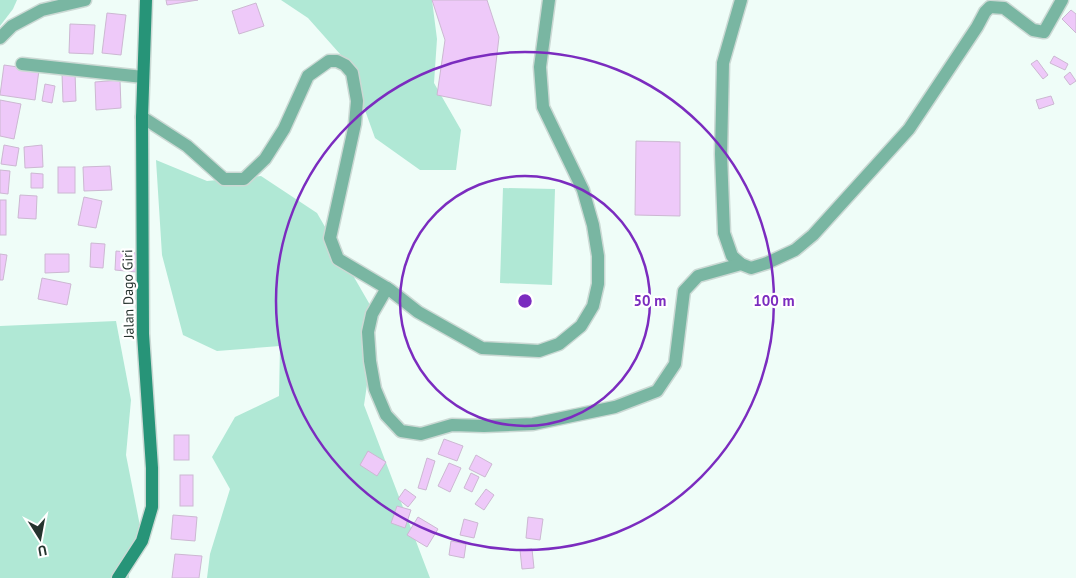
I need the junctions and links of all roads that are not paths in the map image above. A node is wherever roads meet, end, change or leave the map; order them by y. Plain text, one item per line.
1 (85, 0) edge
2 (146, 0) edge
3 (549, 0) edge
4 (741, 0) edge
5 (1062, 0) edge
6 (0, 38) edge
7 (22, 64) dead end
8 (142, 77) junction
9 (142, 117) junction
10 (742, 264) junction
11 (387, 288) junction
12 (118, 578) edge

1 - 6 street
2 - 8 main road, Jalan Dago Giri
3 - 11 street
4 - 10 street
5 - 10 street
7 - 8 street
8 - 9 main road, Jalan Dago Giri
9 - 11 street
9 - 12 main road, Jalan Dago Giri
10 - 11 street

